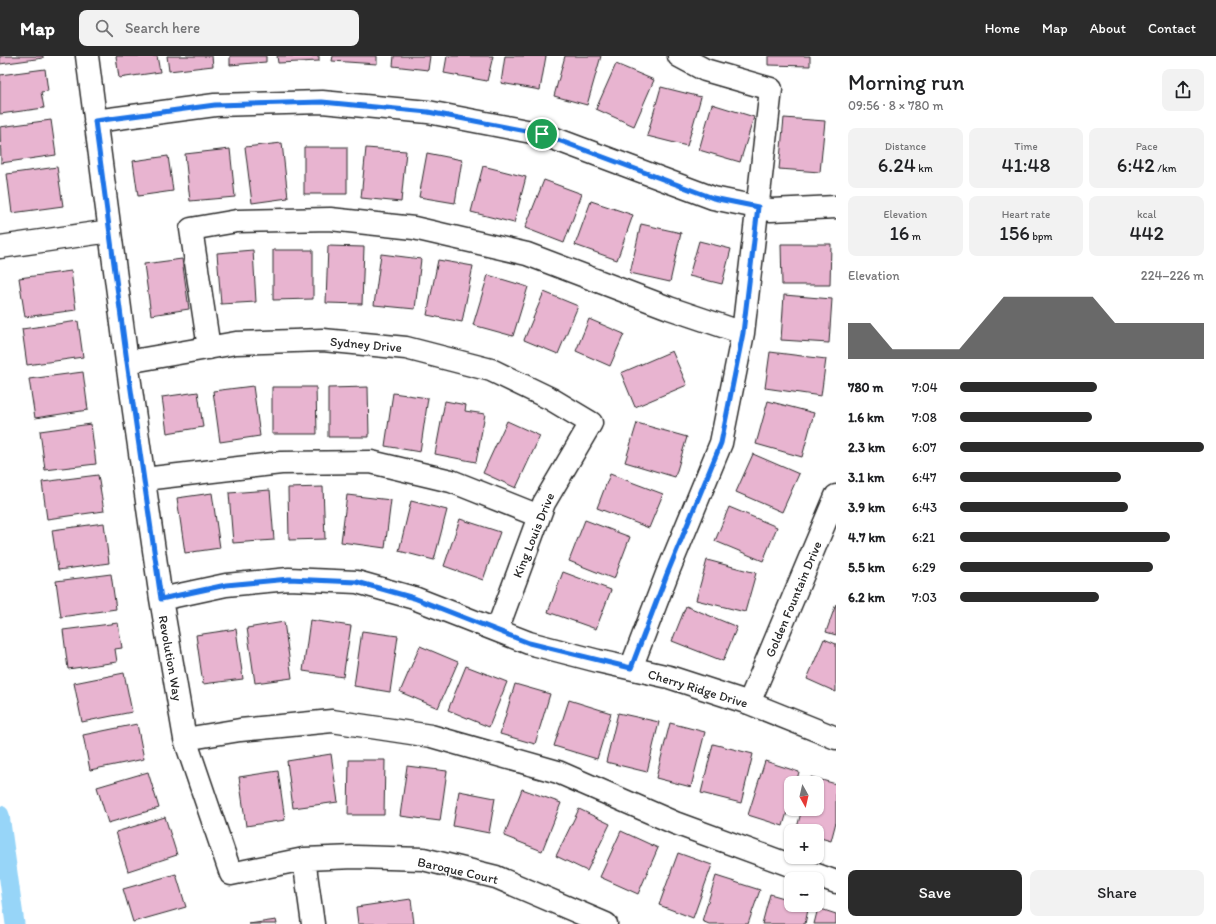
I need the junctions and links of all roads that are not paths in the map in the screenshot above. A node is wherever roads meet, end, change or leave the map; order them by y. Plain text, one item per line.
1 (87, 56) edge
2 (679, 56) edge
3 (95, 121) junction
4 (758, 207) junction
5 (836, 207) edge
6 (110, 231) junction
7 (0, 247) edge
8 (743, 333) junction
9 (209, 348) junction
10 (127, 362) junction
11 (590, 423) joint
12 (144, 479) junction
13 (836, 496) edge
14 (539, 516) junction
15 (161, 599) junction
16 (497, 630) junction
17 (631, 668) junction
18 (749, 703) junction
19 (836, 738) edge
20 (185, 740) junction
21 (304, 859) junction
22 (231, 874) joint
23 (836, 882) edge
24 (313, 924) edge
25 (606, 924) edge

1 - 3 street, Revolution Way
2 - 4 street
3 - 4 street
3 - 6 street, Revolution Way
4 - 5 street
4 - 8 street
6 - 7 street
6 - 10 street, Revolution Way
8 - 9 street
8 - 17 street
9 - 10 street, Sydney Drive
9 - 11 street, Sydney Drive
10 - 12 street, Revolution Way
11 - 14 street, King Louis Drive
12 - 14 street
12 - 15 street, Revolution Way
13 - 18 street, Golden Fountain Drive
14 - 16 street, King Louis Drive
15 - 16 street, Cherry Ridge Drive
15 - 20 street, Revolution Way
16 - 17 street, Cherry Ridge Drive
17 - 18 street, Cherry Ridge Drive
18 - 19 street, Cherry Ridge Drive
20 - 22 street, Revolution Way
20 - 23 street
21 - 22 street, Baroque Court
21 - 24 street
21 - 25 street, Baroque Court

